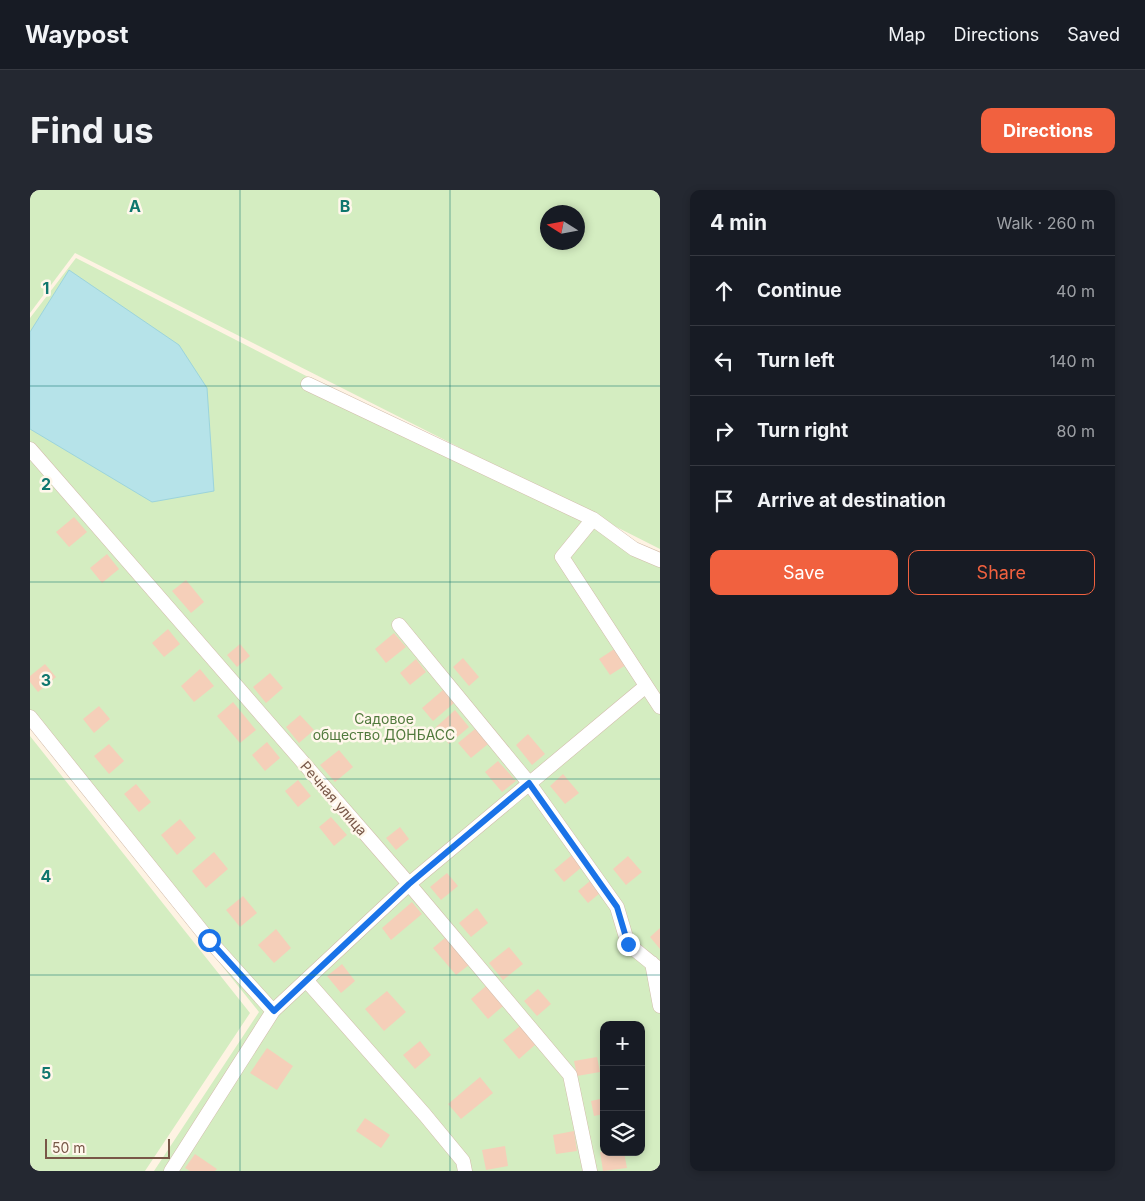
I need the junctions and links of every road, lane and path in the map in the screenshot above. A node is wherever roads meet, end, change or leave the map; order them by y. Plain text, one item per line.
1 (308, 384) dead end
2 (30, 449) edge
3 (593, 519) junction
4 (660, 560) edge
5 (399, 625) dead end
6 (646, 686) junction
7 (660, 707) edge
8 (30, 717) edge
9 (529, 783) junction
10 (409, 884) junction
11 (656, 966) edge
12 (306, 980) junction
13 (660, 1006) edge
14 (274, 1011) junction
15 (171, 1171) edge
16 (465, 1171) edge
17 (590, 1171) edge

1 - 3 street
2 - 10 street, Речная улица
3 - 4 street
3 - 6 street
5 - 9 street
6 - 7 street
6 - 9 street
8 - 14 street
9 - 10 street
9 - 11 street
10 - 12 street
10 - 17 street, Речная улица
11 - 13 street
12 - 14 street
12 - 16 street
14 - 15 street

